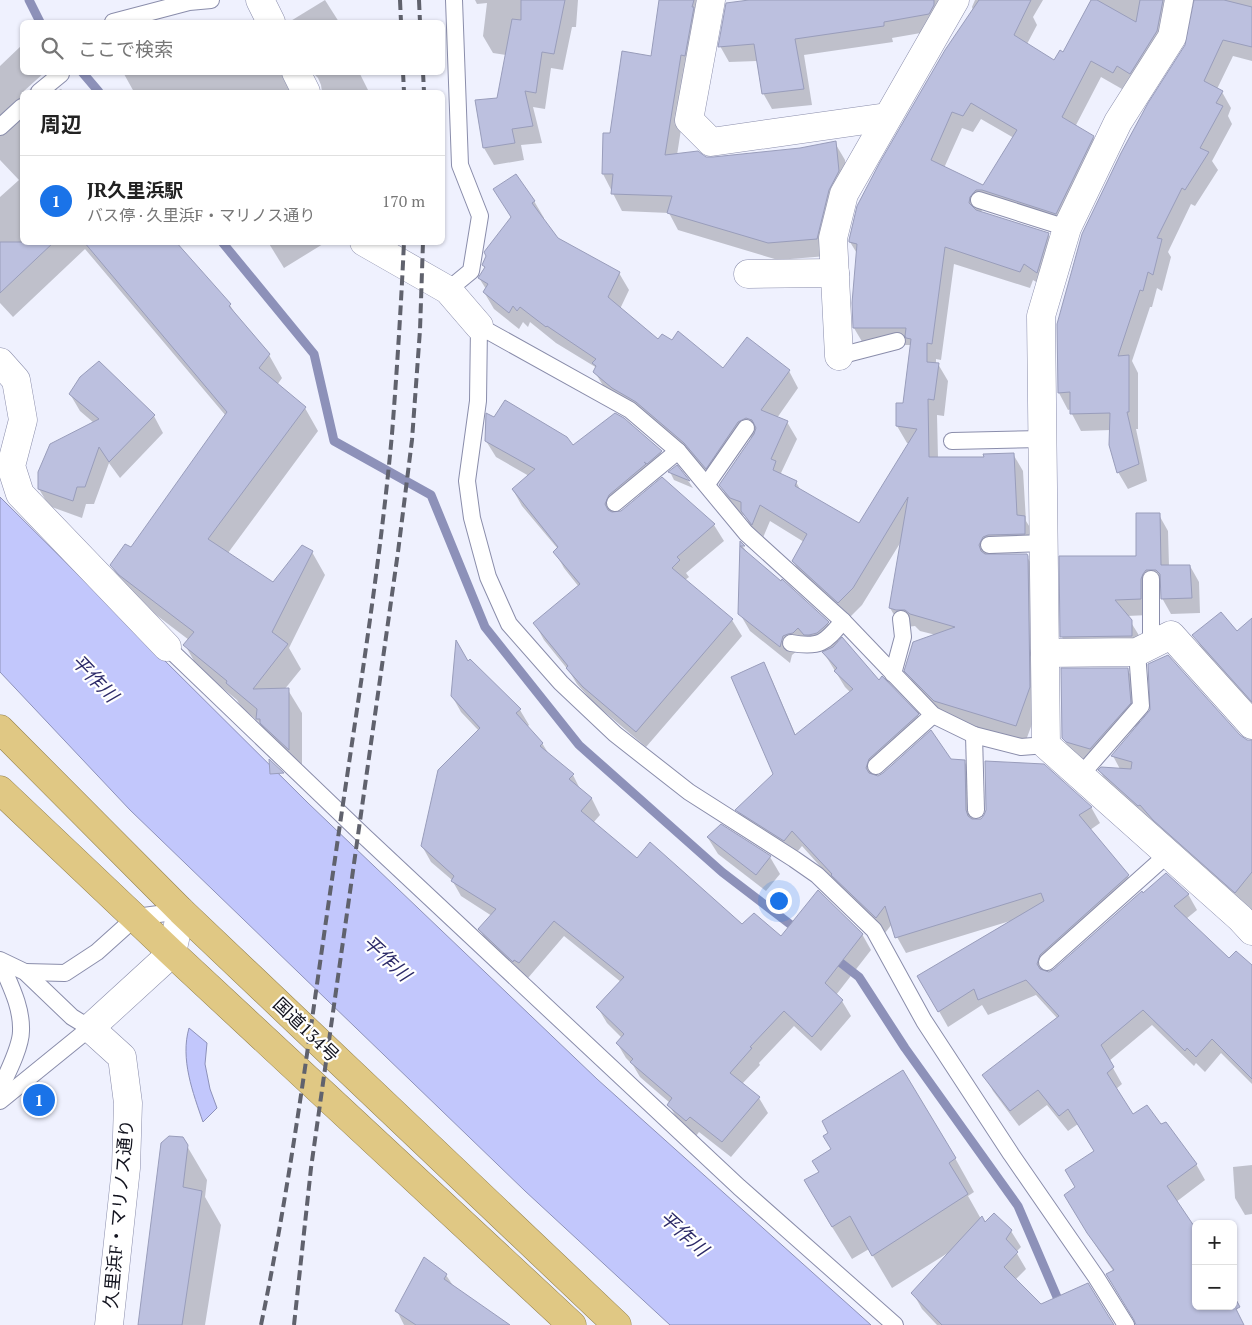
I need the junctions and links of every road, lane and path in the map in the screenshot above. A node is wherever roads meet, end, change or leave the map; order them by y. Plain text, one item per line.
1 (211, 0) edge
2 (260, 0) edge
3 (454, 0) edge
4 (711, 0) edge
5 (955, 0) edge
6 (1179, 0) edge
7 (120, 20) edge
8 (270, 20) edge
9 (59, 75) edge
10 (298, 75) edge
11 (41, 90) edge
12 (305, 90) edge
13 (20, 109) edge
14 (887, 117) junction
15 (0, 127) edge
16 (979, 200) dead end
17 (1067, 228) junction
18 (369, 245) edge
19 (834, 273) junction
20 (748, 274) dead end
21 (448, 290) junction
22 (479, 326) junction
23 (898, 341) dead end
24 (839, 356) joint
25 (0, 362) edge
26 (746, 428) dead end
27 (1043, 439) junction
28 (952, 441) dead end
29 (678, 451) junction
30 (707, 484) junction
31 (615, 503) dead end
32 (1044, 543) junction
33 (989, 545) dead end
34 (1151, 580) dead end
35 (901, 619) dead end
36 (843, 621) junction
37 (791, 643) dead end
38 (167, 648) joint
39 (1144, 648) junction
40 (1045, 653) junction
41 (893, 674) junction
42 (933, 716) junction
43 (1252, 725) edge
44 (0, 728) edge
45 (974, 735) junction
46 (1046, 745) junction
47 (876, 766) dead end
48 (1080, 776) junction
49 (0, 790) edge
50 (976, 810) dead end
51 (1168, 854) junction
52 (181, 911) junction
53 (136, 917) junction
54 (1248, 918) edge
55 (172, 953) junction
56 (0, 960) edge
57 (1047, 962) dead end
58 (25, 972) junction
59 (90, 1028) junction
60 (0, 1089) edge
61 (0, 1102) edge
62 (559, 1320) edge
63 (109, 1325) edge
64 (617, 1325) edge
65 (894, 1325) edge
66 (1126, 1325) edge

1 - 7 lane
2 - 8 street
3 - 21 lane
4 - 14 street
5 - 14 street
6 - 17 street
9 - 11 lane
10 - 12 street
13 - 15 lane
14 - 19 street
16 - 17 lane
17 - 27 street
18 - 21 street
19 - 20 street
19 - 24 street
21 - 22 street
22 - 29 lane
22 - 66 lane
23 - 24 lane
25 - 38 street
26 - 30 lane
27 - 28 lane
27 - 32 street
29 - 30 lane
29 - 31 lane
30 - 36 lane
32 - 33 lane
32 - 40 street
34 - 39 lane
35 - 41 lane
36 - 37 lane
36 - 41 lane
38 - 65 lane
39 - 40 street
39 - 43 street
39 - 48 lane
40 - 46 street
41 - 42 lane
42 - 45 lane
42 - 47 lane
44 - 52 highway, 国道134号
45 - 46 lane
45 - 50 lane
46 - 48 street
48 - 51 street
49 - 53 highway, 国道134号
51 - 54 street
51 - 57 lane
52 - 53 lane
52 - 55 street
52 - 64 highway, 国道134号
53 - 55 highway, 国道134号
53 - 58 lane
55 - 59 street
55 - 62 highway, 国道134号
56 - 58 lane
56 - 60 lane
58 - 59 lane
59 - 61 lane
59 - 63 street, 久里浜F・マリノス通り

